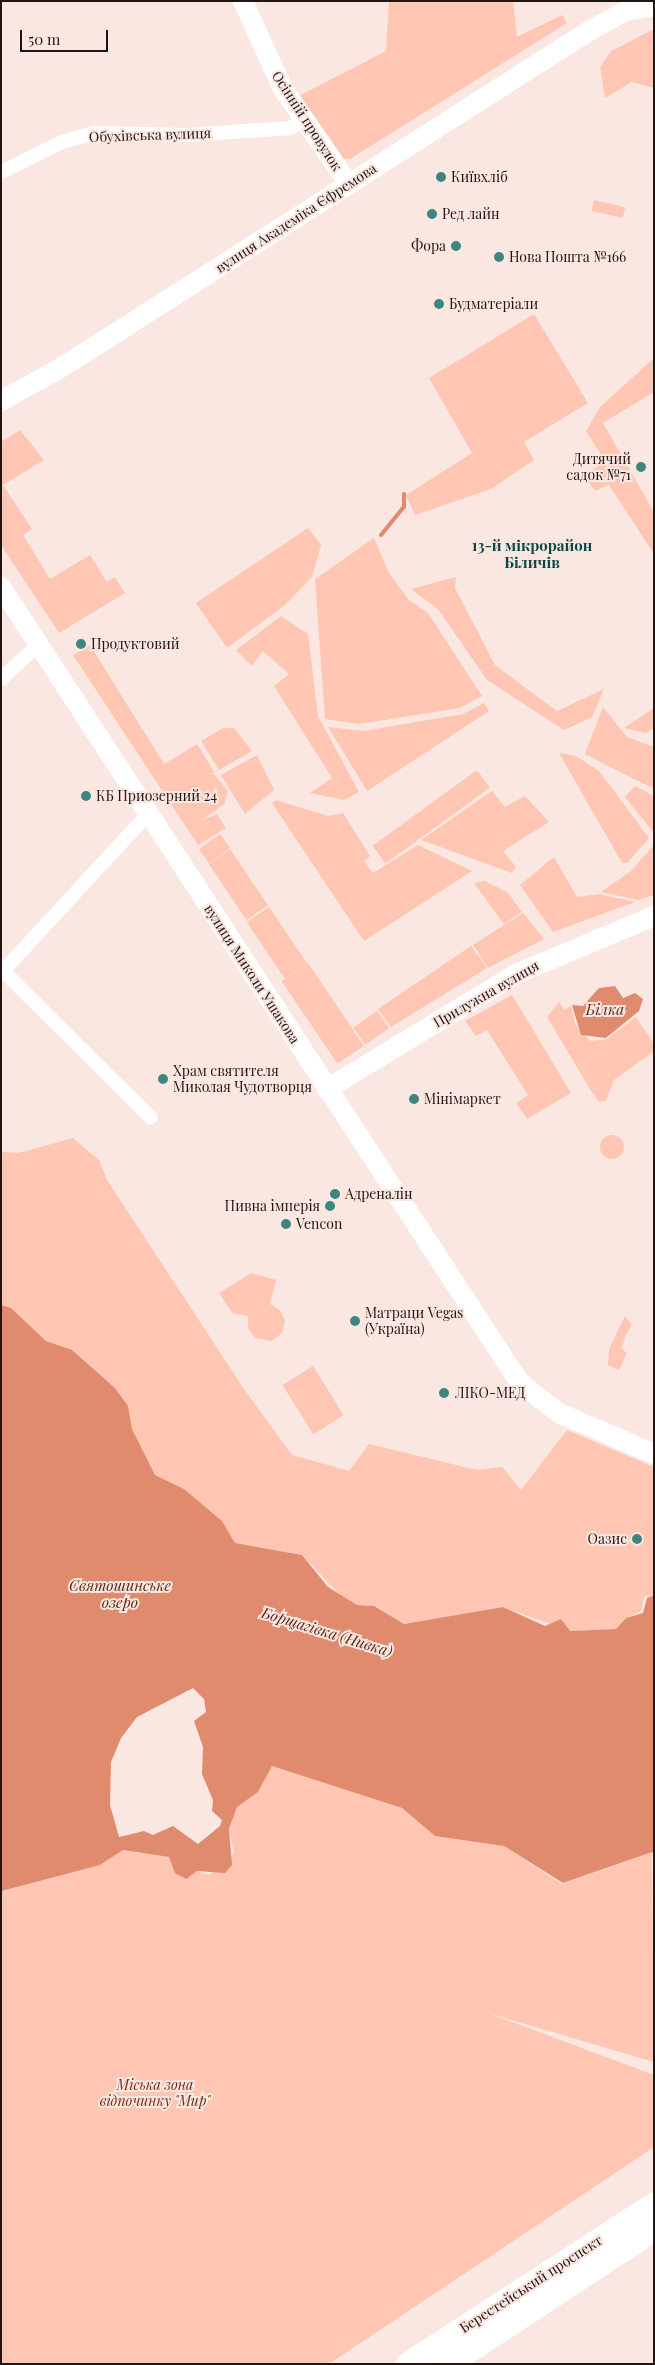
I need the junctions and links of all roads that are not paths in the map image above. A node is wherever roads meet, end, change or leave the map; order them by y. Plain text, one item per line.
1 (243, 1) edge
2 (613, 1) edge
3 (654, 6) edge
4 (589, 32) junction
5 (305, 120) junction
6 (1, 172) edge
7 (349, 184) junction
8 (1, 401) edge
9 (1, 587) edge
10 (39, 644) junction
11 (1, 678) edge
12 (148, 814) junction
13 (654, 916) edge
14 (3, 969) edge
15 (327, 1089) junction
16 (151, 1118) dead end
17 (654, 1454) edge
18 (654, 2204) edge
19 (654, 2228) edge
20 (408, 2364) edge
21 (448, 2364) edge

1 - 5 street, Осінній провулок
2 - 4 street, вулиця Академіка Єфремова
3 - 4 street, вулиця Академіка Єфремова
4 - 7 street, вулиця Академіка Єфремова
5 - 6 street, Обухівська вулиця
5 - 7 street, Осінній провулок
7 - 8 street, вулиця Академіка Єфремова
9 - 10 street, вулиця Миколи Ушакова
10 - 11 street
10 - 12 street, вулиця Миколи Ушакова
12 - 14 street
12 - 15 street, вулиця Миколи Ушакова
13 - 15 street, Прилужна вулиця
14 - 16 street
15 - 17 street, вулиця Миколи Ушакова
18 - 20 highway, Берестейський проспект
19 - 21 highway, Берестейський проспект

